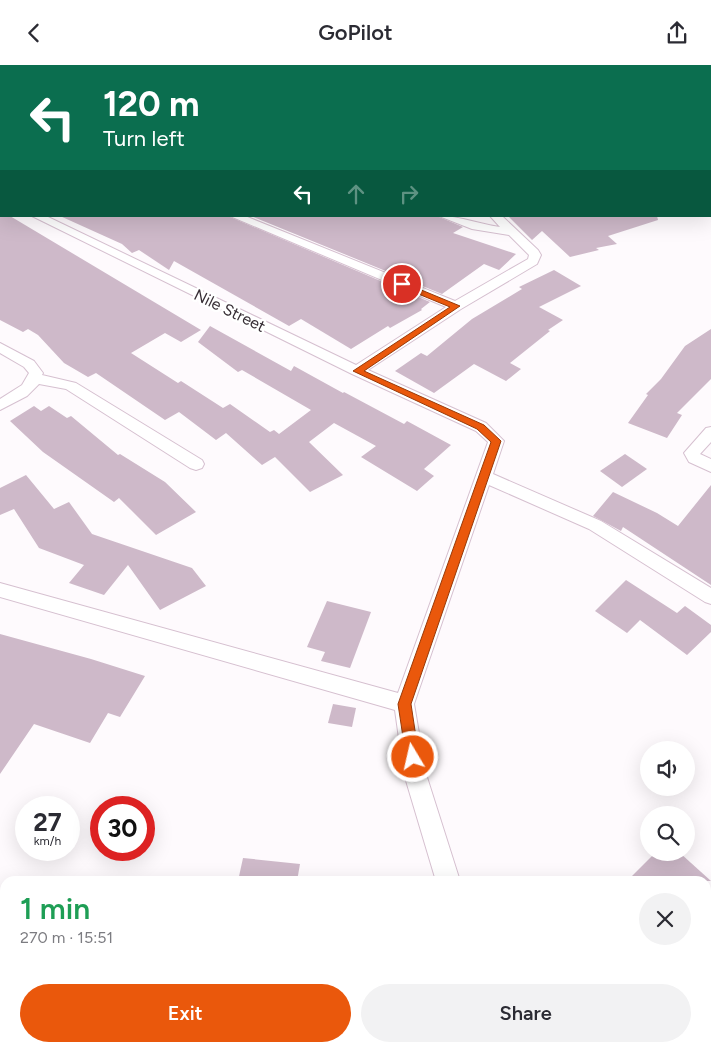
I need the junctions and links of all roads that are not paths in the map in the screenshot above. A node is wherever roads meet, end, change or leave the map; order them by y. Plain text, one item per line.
1 (39, 217) edge
2 (236, 217) edge
3 (447, 217) edge
4 (496, 217) edge
5 (514, 232) junction
6 (456, 306) junction
7 (0, 347) edge
8 (357, 371) junction
9 (36, 379) junction
10 (0, 405) edge
11 (711, 432) edge
12 (196, 463) dead end
13 (711, 466) edge
14 (483, 476) junction
15 (0, 590) edge
16 (711, 597) edge
17 (404, 704) junction
18 (447, 876) edge

1 - 8 street, Nile Street
2 - 6 street
3 - 5 street
4 - 5 street
5 - 6 street
6 - 8 street
7 - 9 street
8 - 14 street, Nile Street
9 - 10 street
9 - 12 street
11 - 13 street
14 - 16 street
14 - 17 street
15 - 17 street
17 - 18 street

